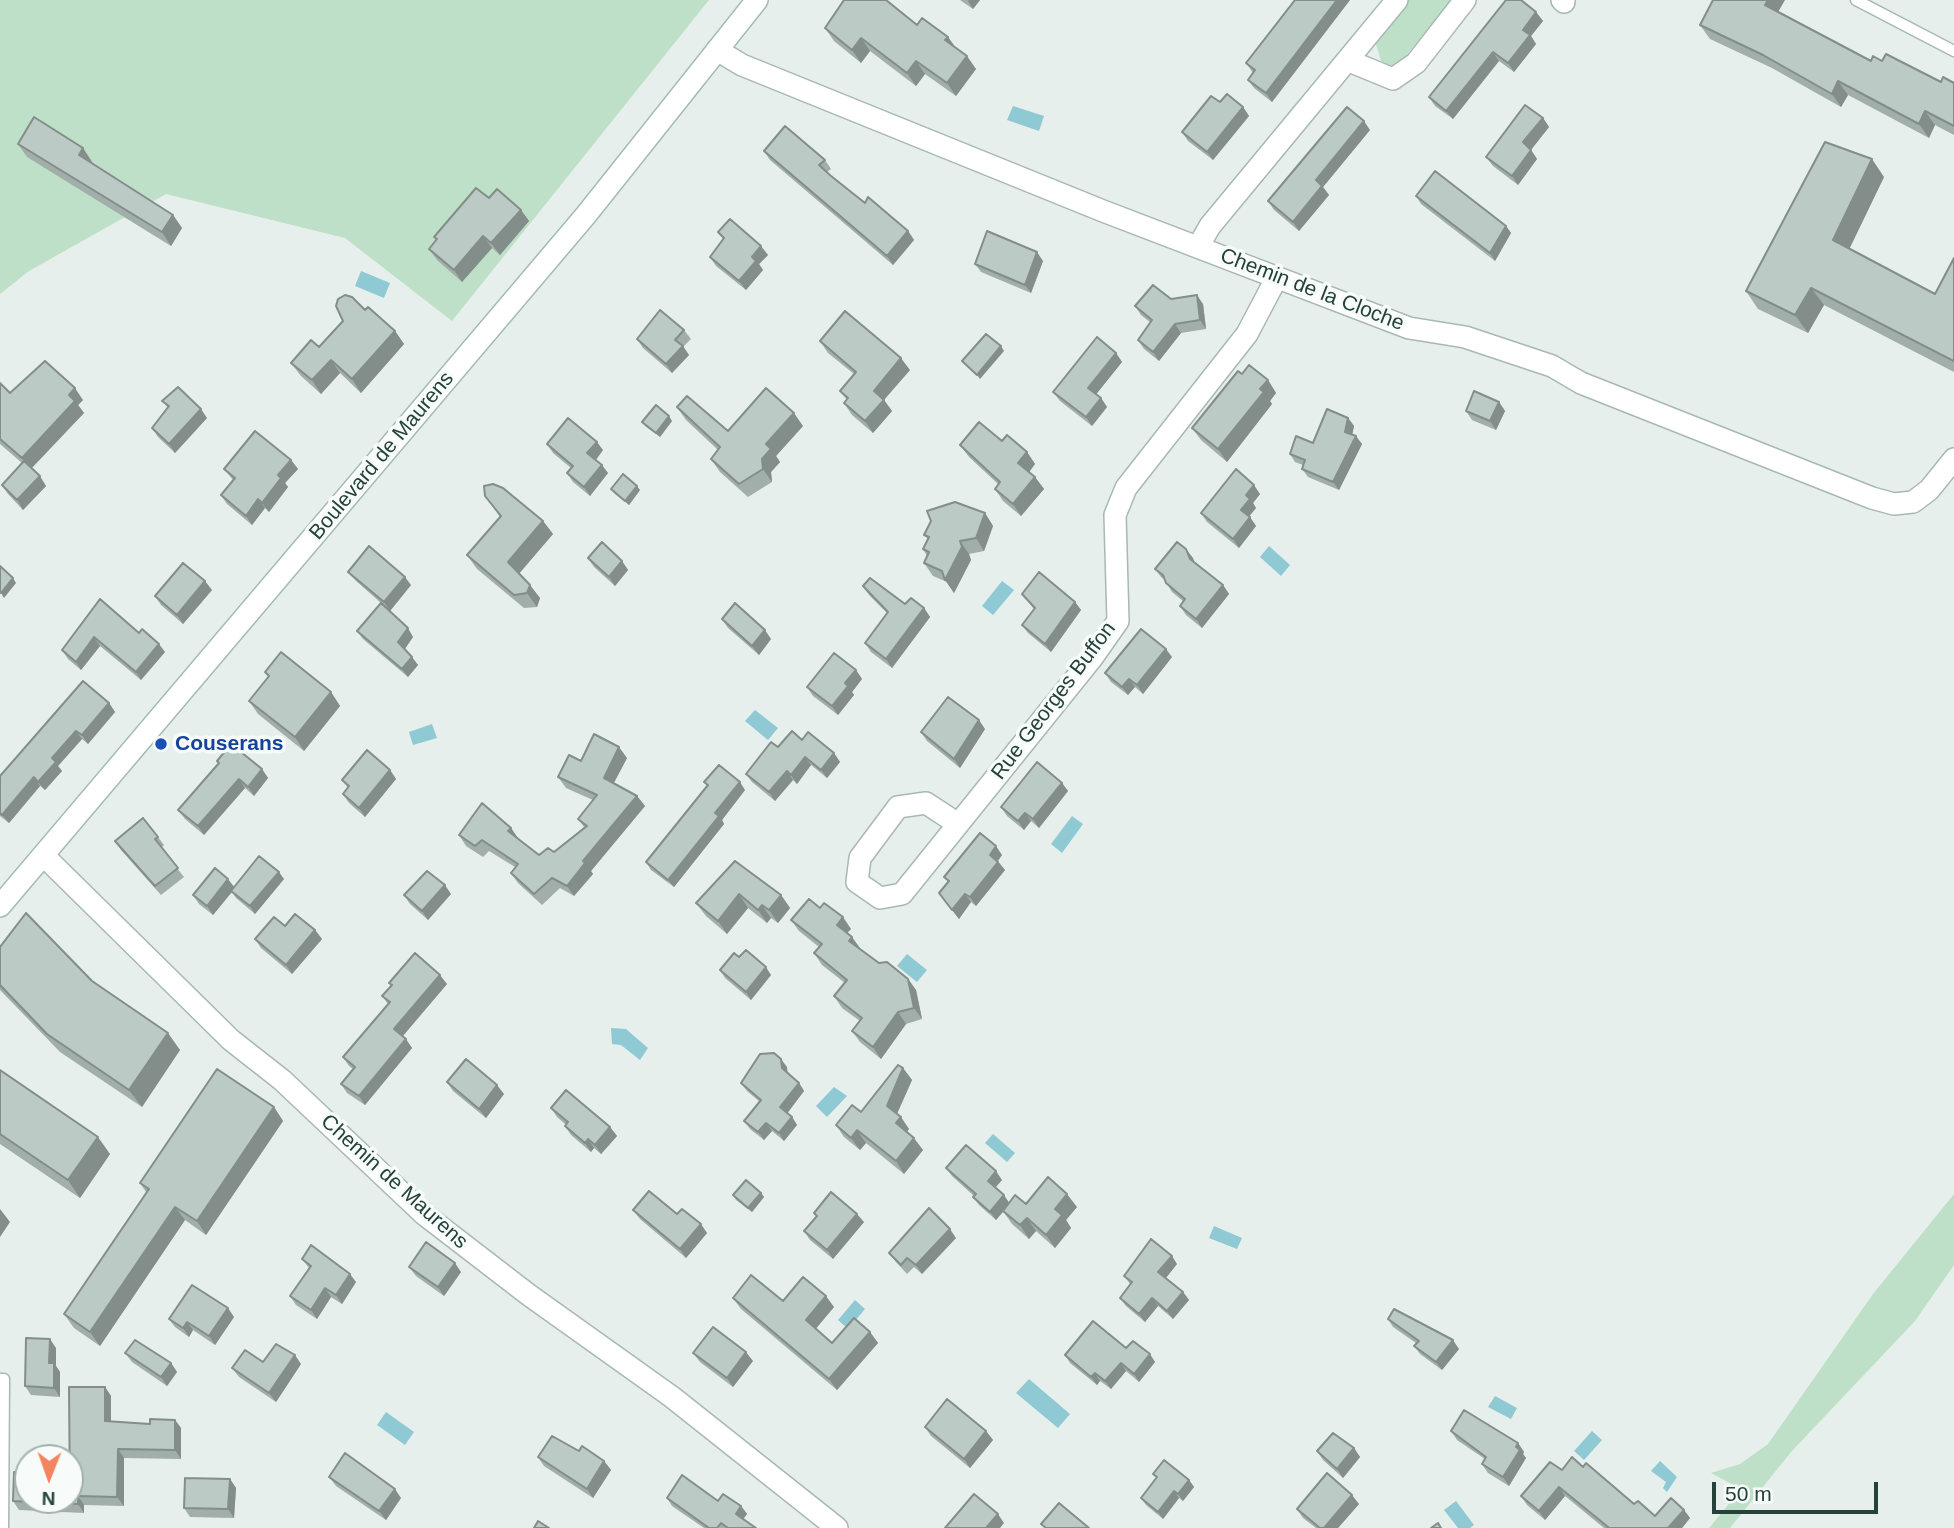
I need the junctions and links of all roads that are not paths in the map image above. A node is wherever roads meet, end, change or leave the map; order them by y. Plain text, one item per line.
1 (757, 0) edge
2 (1396, 0) edge
3 (1465, 0) edge
4 (1856, 0) edge
5 (717, 50) junction
6 (1954, 51) edge
7 (1349, 61) junction
8 (1198, 247) junction
9 (1277, 277) junction
10 (1954, 459) edge
11 (958, 824) junction
12 (44, 856) junction
13 (0, 906) edge
14 (0, 1379) edge
15 (2, 1528) edge
16 (837, 1528) edge

1 - 5 street, Boulevard de Maurens
2 - 7 street
3 - 7 street
4 - 6 lane
5 - 8 street, Chemin de la Cloche
5 - 12 street, Boulevard de Maurens
7 - 8 street
8 - 9 street, Chemin de la Cloche
9 - 10 street, Chemin de la Cloche
9 - 11 street, Rue Georges Buffon
11 - 11 street, Rue Georges Buffon
12 - 13 street, Boulevard de Maurens
12 - 16 street, Chemin de Maurens
14 - 15 lane

